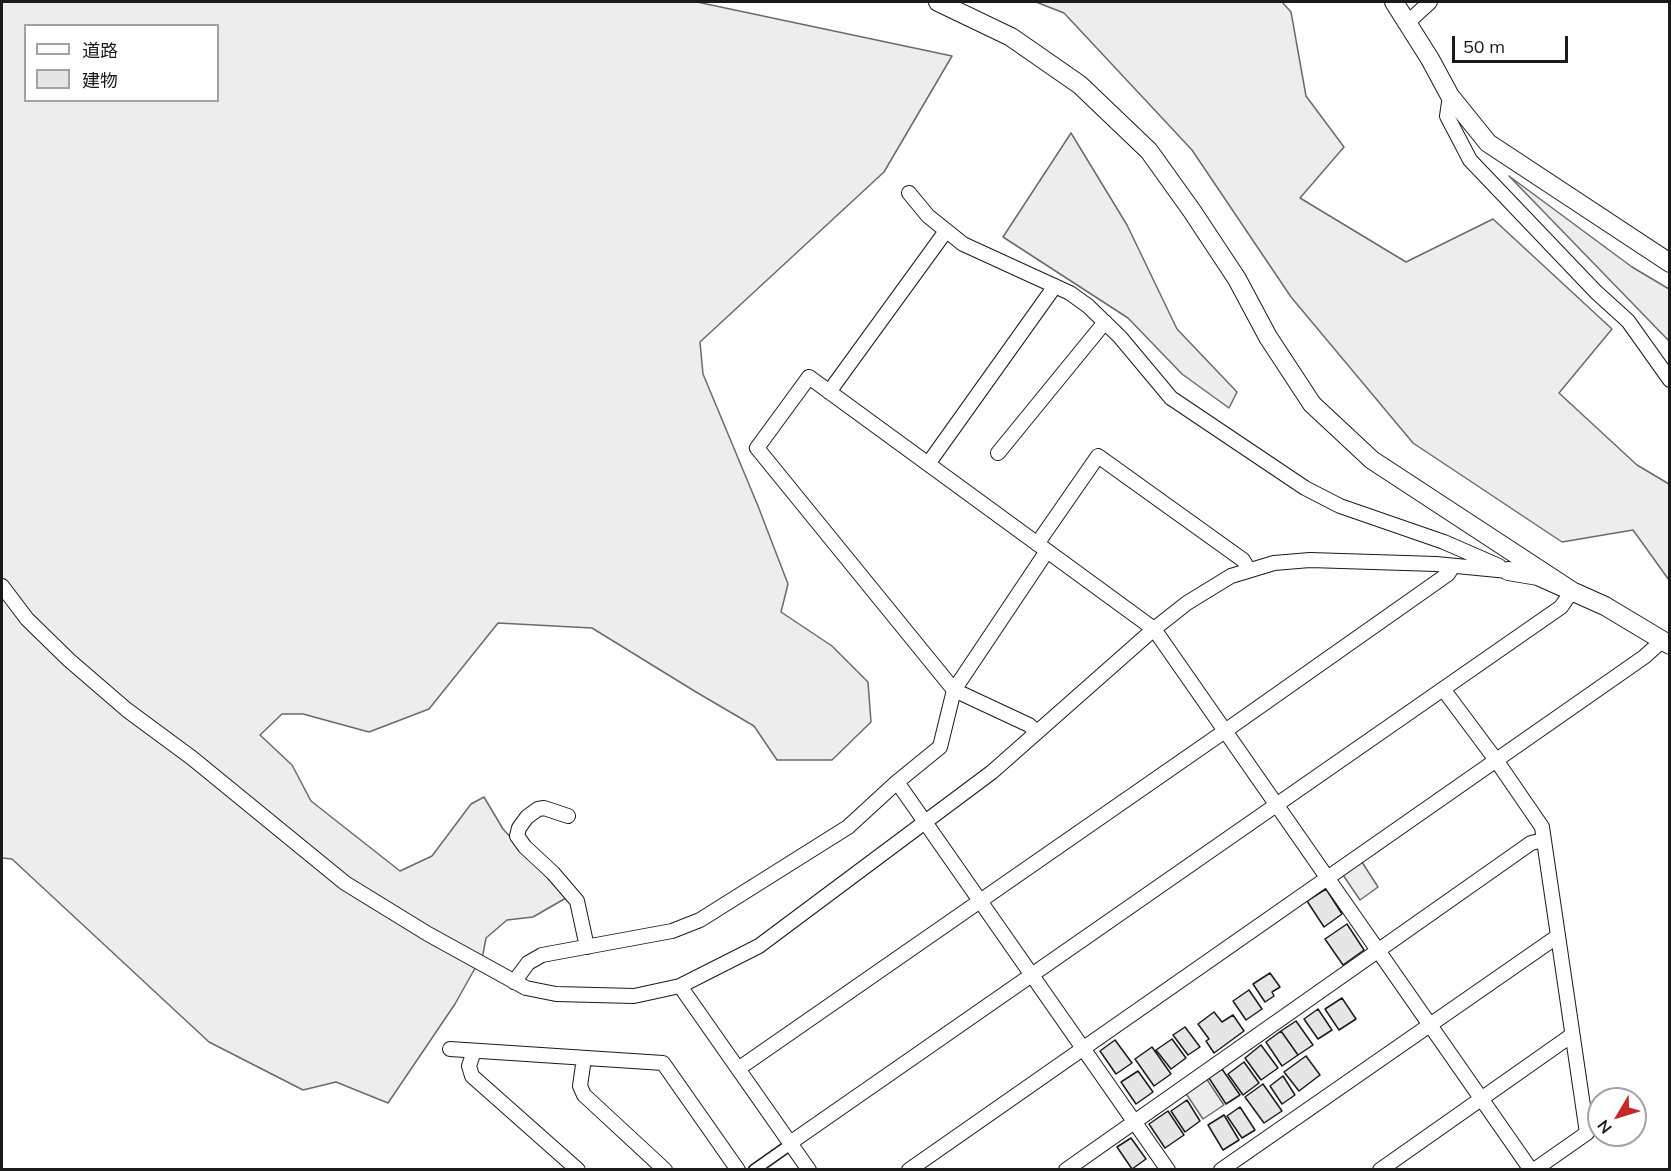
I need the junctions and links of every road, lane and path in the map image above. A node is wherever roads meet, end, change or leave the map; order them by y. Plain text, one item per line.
1 (938, 2) edge
2 (1394, 2) edge
3 (1430, 2) edge
4 (1407, 23) junction
5 (1450, 96) junction
6 (909, 193) dead end
7 (946, 231) junction
8 (1670, 263) edge
9 (1055, 286) junction
10 (1105, 322) junction
11 (1670, 380) edge
12 (829, 392) junction
13 (998, 453) dead end
14 (928, 464) junction
15 (1042, 547) junction
16 (1453, 566) junction
17 (1249, 570) junction
18 (1508, 571) junction
19 (2, 586) edge
20 (1572, 591) junction
21 (1154, 629) junction
22 (1666, 643) edge
23 (1443, 689) junction
24 (954, 690) junction
25 (1225, 731) junction
26 (1037, 732) junction
27 (1496, 760) junction
28 (897, 782) junction
29 (1276, 805) junction
30 (568, 816) dead end
31 (925, 821) junction
32 (1544, 840) junction
33 (1327, 877) junction
34 (981, 902) junction
35 (1558, 936) junction
36 (587, 947) junction
37 (1379, 951) junction
38 (1032, 975) junction
39 (514, 982) junction
40 (680, 986) junction
41 (1430, 1024) junction
42 (1572, 1035) junction
43 (1083, 1048) junction
44 (450, 1049) dead end
45 (474, 1051) junction
46 (584, 1058) junction
47 (738, 1069) junction
48 (1481, 1098) junction
49 (1135, 1121) junction
50 (790, 1143) junction
51 (579, 1170) edge
52 (665, 1170) edge
53 (738, 1170) edge
54 (754, 1170) edge
55 (809, 1170) edge
56 (909, 1170) edge
57 (1066, 1170) edge
58 (1168, 1170) edge
59 (1221, 1170) edge
60 (1380, 1170) edge
61 (1533, 1170) edge

1 - 20 street
2 - 4 street
3 - 4 street
4 - 5 street
5 - 8 street
5 - 11 street
6 - 7 street
7 - 9 street
7 - 12 street
9 - 10 street
9 - 14 street
10 - 13 street
10 - 18 street
12 - 14 street
12 - 24 street
14 - 15 street
15 - 17 street
15 - 21 street
15 - 24 street
16 - 17 street
16 - 18 street
16 - 25 street
17 - 21 street
18 - 20 street
19 - 39 street
20 - 22 street
20 - 23 street
21 - 25 street
21 - 26 street
22 - 27 street
23 - 27 street
23 - 29 street
24 - 26 street
24 - 28 street
25 - 29 street
25 - 34 street
26 - 31 street
27 - 32 street
27 - 33 street
28 - 31 street
28 - 36 street
29 - 33 street
29 - 38 street
30 - 36 street
31 - 34 street
31 - 40 street
32 - 35 street
32 - 37 street
33 - 37 street
33 - 43 street
34 - 38 street
34 - 47 street
35 - 41 street
35 - 42 street
36 - 39 street
37 - 41 street
37 - 49 street
38 - 43 street
38 - 50 street
39 - 40 street
40 - 47 street
41 - 48 street
41 - 59 street
42 - 48 street
42 - 61 street
43 - 49 street
43 - 56 street
44 - 45 street
45 - 46 street
45 - 51 street
46 - 52 street
46 - 53 street
47 - 50 street
48 - 60 street
48 - 61 street
49 - 57 street
49 - 58 street
50 - 54 street
50 - 55 street

